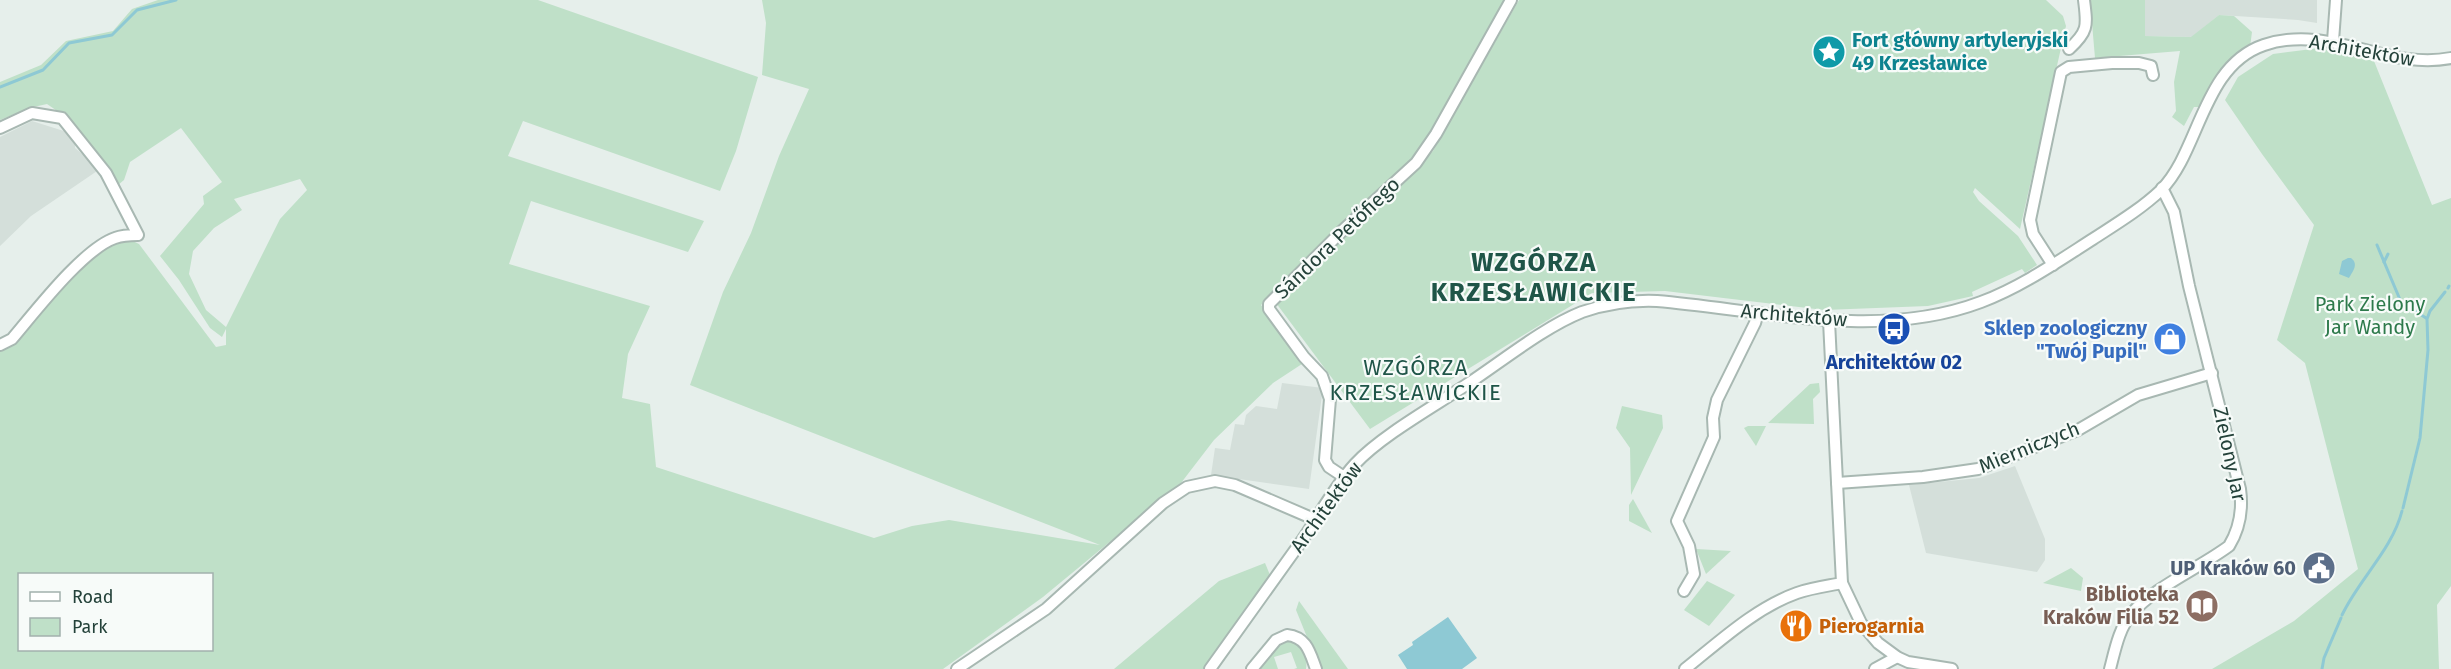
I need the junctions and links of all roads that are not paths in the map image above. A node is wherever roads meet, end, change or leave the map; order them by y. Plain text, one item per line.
1 (1511, 0) edge
2 (2084, 0) edge
3 (2336, 0) edge
4 (2333, 40) junction
5 (2069, 49) dead end
6 (2451, 58) edge
7 (2153, 75) dead end
8 (0, 128) edge
9 (2162, 188) junction
10 (2053, 265) junction
11 (1758, 313) junction
12 (1829, 321) junction
13 (0, 345) edge
14 (2212, 373) junction
15 (1344, 477) junction
16 (1837, 483) junction
17 (1314, 519) junction
18 (1842, 583) junction
19 (1684, 591) dead end
20 (1897, 657) junction
21 (1314, 667) edge
22 (957, 669) edge
23 (1210, 669) edge
24 (1252, 669) edge
25 (1685, 669) edge
26 (1875, 669) edge
27 (1952, 669) edge
28 (2110, 669) edge

1 - 15 street, Sándora Petőfiego
2 - 5 street
3 - 4 street
4 - 6 street, Architektów
4 - 9 street, Architektów
7 - 10 street
8 - 13 street
9 - 10 street, Architektów
9 - 14 street, Zielony Jar
10 - 12 street, Architektów
11 - 12 street, Architektów
11 - 15 street, Architektów
11 - 19 street
12 - 16 street
14 - 16 street, Mierniczych
14 - 28 street, Zielony Jar
15 - 17 street, Architektów
16 - 18 street
17 - 22 street
17 - 23 street, Architektów
18 - 20 street
18 - 25 street
20 - 26 street
20 - 27 street
21 - 24 street

